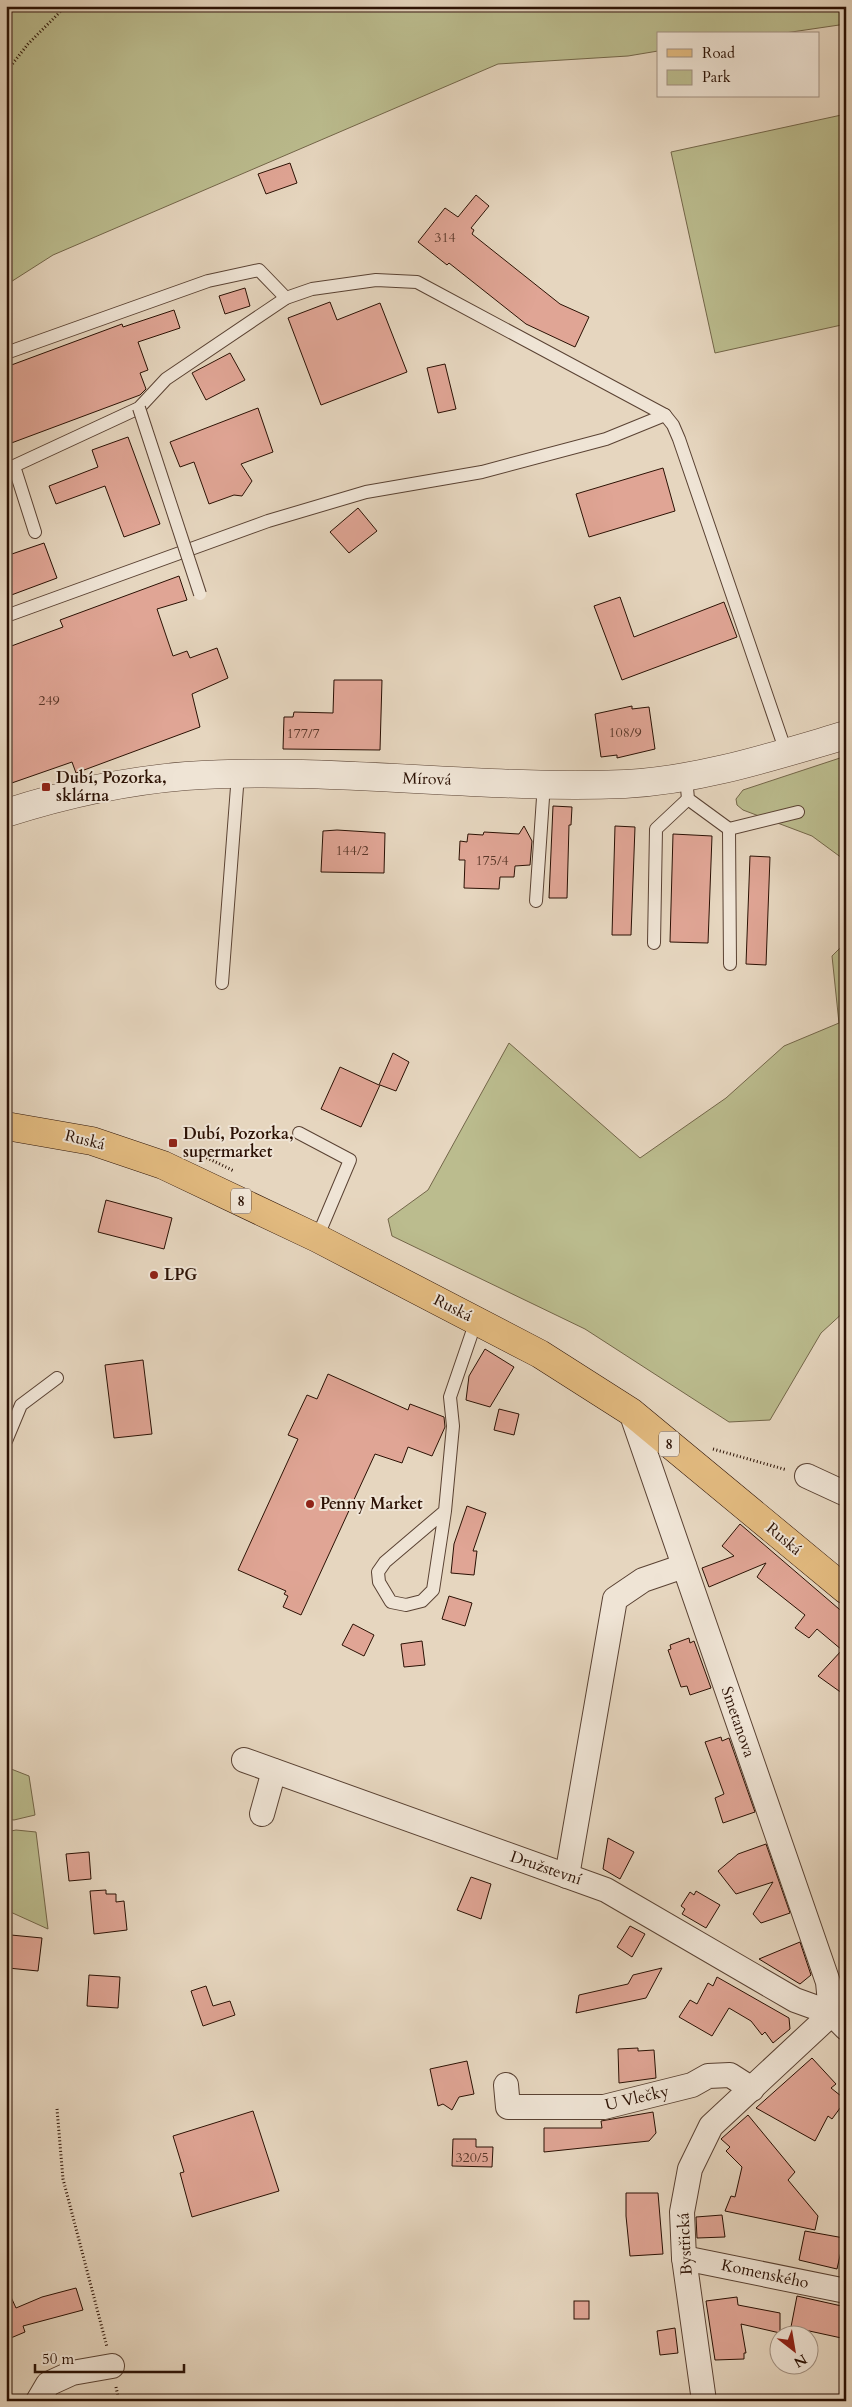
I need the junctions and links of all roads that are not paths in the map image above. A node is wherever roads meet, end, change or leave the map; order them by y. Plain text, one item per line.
1 (286, 298) junction
2 (6, 353) edge
3 (139, 408) junction
4 (664, 415) junction
5 (35, 532) dead end
6 (200, 594) dead end
7 (6, 616) edge
8 (846, 735) edge
9 (786, 752) junction
10 (238, 774) junction
11 (544, 783) junction
12 (687, 788) junction
13 (798, 812) dead end
14 (6, 813) edge
15 (729, 829) junction
16 (536, 901) dead end
17 (654, 943) dead end
18 (730, 964) dead end
19 (222, 983) dead end
20 (6, 1126) edge
21 (299, 1133) dead end
22 (317, 1238) junction
23 (476, 1321) junction
24 (57, 1378) dead end
25 (631, 1412) junction
26 (6, 1441) edge
27 (807, 1476) road end
28 (846, 1494) edge
29 (445, 1511) junction
30 (684, 1566) junction
31 (846, 1590) edge
32 (244, 1760) dead end
33 (274, 1770) junction
34 (262, 1814) dead end
35 (567, 1876) junction
36 (841, 2014) edge
37 (506, 2085) dead end
38 (752, 2088) junction
39 (684, 2258) junction
40 (846, 2291) edge
41 (112, 2366) road end
42 (38, 2401) edge
43 (704, 2401) edge

1 - 2 lane
1 - 3 lane
1 - 4 lane
3 - 5 lane
3 - 6 lane, bridge
4 - 7 lane
4 - 9 lane
8 - 9 street, Mírová
9 - 12 street, Mírová
10 - 11 street, Mírová
10 - 14 street, Mírová
10 - 19 lane
11 - 12 street, Mírová
11 - 16 lane
12 - 15 lane
12 - 17 lane
13 - 15 lane
15 - 18 lane
20 - 22 main road, Ruská / 8
21 - 22 lane
22 - 23 main road, Ruská / 8
23 - 25 main road, Ruská / 8
23 - 29 lane
24 - 26 lane
25 - 30 street, Smetanova
25 - 31 main road, Ruská / 8
27 - 28 street
29 - 29 lane
30 - 35 street
30 - 36 street, Smetanova
32 - 33 street, Družstevní
33 - 34 street
33 - 35 street, Družstevní
35 - 36 street, Družstevní
36 - 38 street, Bystřická
37 - 38 street, U Vlečky
38 - 39 street, Bystřická
39 - 40 street, Komenského
39 - 43 street, Bystřická
41 - 42 street

